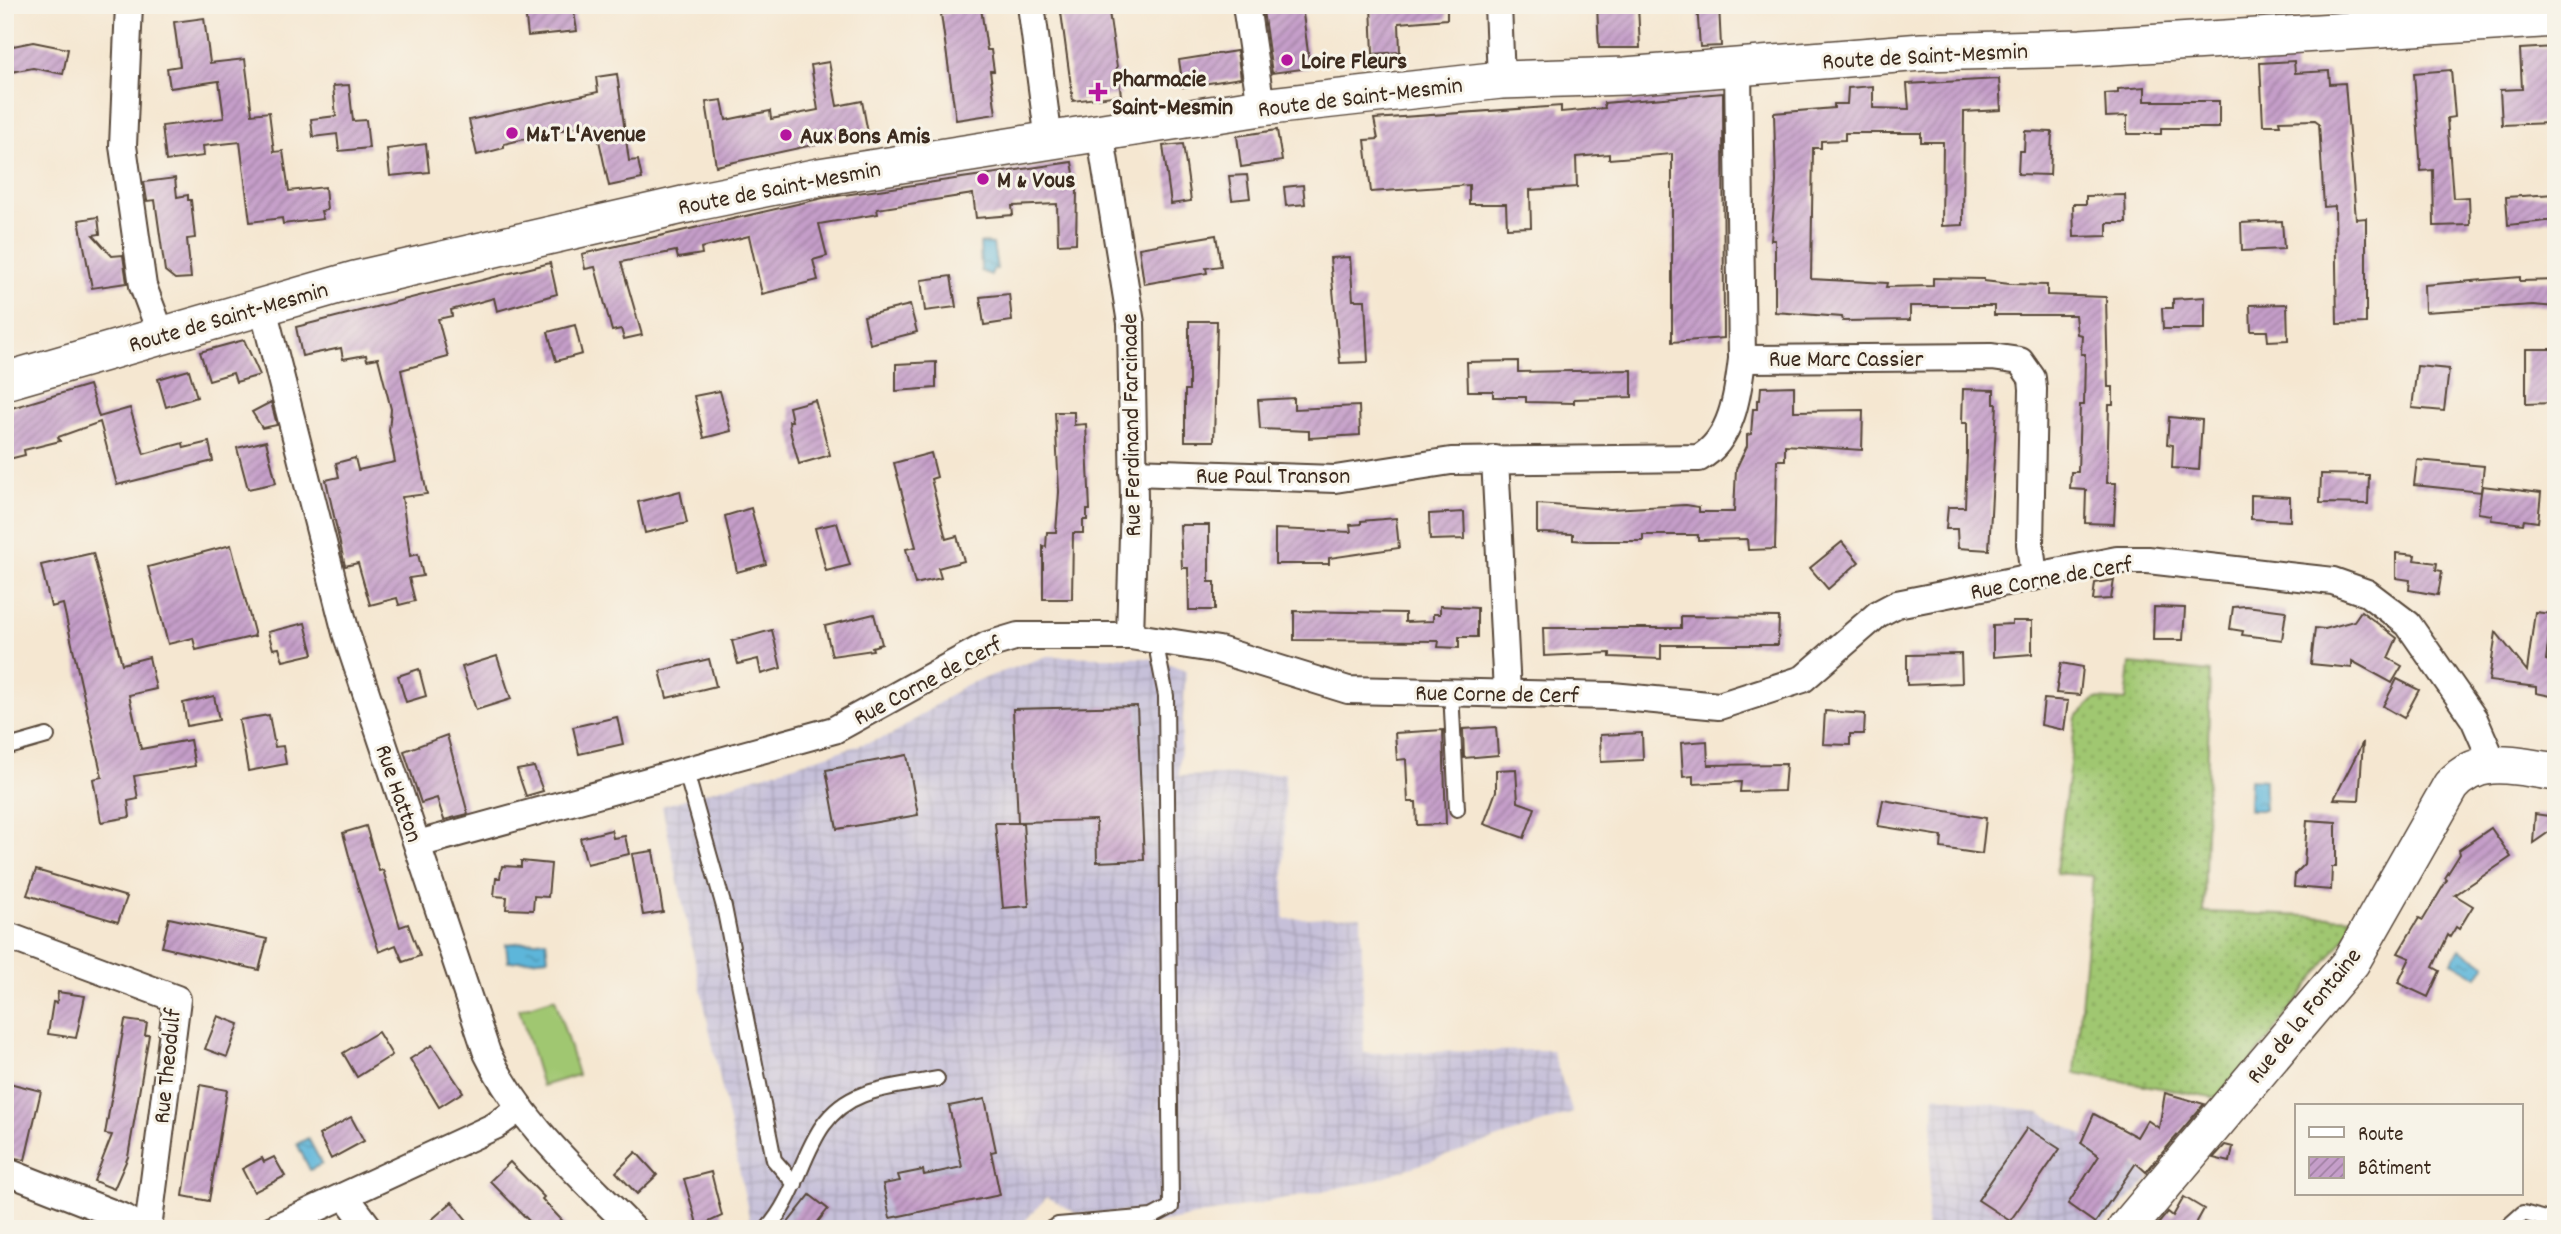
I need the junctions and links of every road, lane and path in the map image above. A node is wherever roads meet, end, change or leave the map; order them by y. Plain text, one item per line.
1 (129, 5) edge
2 (1031, 5) edge
3 (1246, 5) edge
4 (1498, 5) edge
5 (2545, 19) edge
6 (1738, 68) junction
7 (1501, 80) junction
8 (1261, 107) junction
9 (1100, 132) junction
10 (1049, 141) junction
11 (263, 308) junction
12 (160, 334) junction
13 (1742, 359) junction
14 (5, 381) edge
15 (1495, 458) junction
16 (1133, 472) junction
17 (2034, 576) junction
18 (1130, 636) junction
19 (1160, 639) junction
20 (1451, 691) junction
21 (1507, 692) junction
22 (47, 736) dead end
23 (5, 748) edge
24 (2490, 765) junction
25 (686, 772) junction
26 (2556, 772) edge
27 (1457, 809) dead end
28 (418, 844) junction
29 (5, 935) edge
30 (937, 1079) dead end
31 (519, 1109) junction
32 (5, 1171) edge
33 (795, 1184) junction
34 (346, 1196) junction
35 (2556, 1222) edge
36 (1058, 1227) edge
37 (142, 1229) edge
38 (148, 1229) edge
39 (272, 1229) edge
40 (370, 1229) edge
41 (633, 1229) edge
42 (767, 1229) edge
43 (2126, 1229) edge
44 (2505, 1229) edge

1 - 12 street
2 - 10 street
3 - 8 street
4 - 7 street
5 - 6 main road, Route de Saint-Mesmin
6 - 7 main road, Route de Saint-Mesmin
6 - 13 street, Rue Marc Cassier
7 - 8 main road, Route de Saint-Mesmin
8 - 9 main road, Route de Saint-Mesmin
9 - 10 main road, Route de Saint-Mesmin
9 - 16 street, Rue Ferdinand Farcinade
10 - 11 main road, Route de Saint-Mesmin
11 - 12 main road, Route de Saint-Mesmin
11 - 28 street, Rue Hatton
12 - 14 main road, Route de Saint-Mesmin
13 - 15 street, Rue Paul Transon
13 - 17 street, Rue Marc Cassier
15 - 16 street, Rue Paul Transon
15 - 21 street
16 - 18 street, Rue Ferdinand Farcinade
17 - 21 street, Rue Corne de Cerf
17 - 24 street, Rue Corne de Cerf
18 - 19 street, Rue Corne de Cerf
18 - 25 street, Rue Corne de Cerf
19 - 20 street, Rue Corne de Cerf
19 - 36 lane
20 - 21 street, Rue Corne de Cerf
20 - 27 lane
22 - 23 lane
24 - 26 main road
24 - 43 main road, Rue de la Fontaine
25 - 28 street, Rue Corne de Cerf
25 - 33 lane
28 - 31 street, Rue Hatton
29 - 38 street, Rue Theodulf
30 - 33 lane
31 - 34 street
31 - 41 street, Rue Hatton
32 - 37 street
33 - 42 lane
34 - 39 street
34 - 40 street
35 - 44 lane

